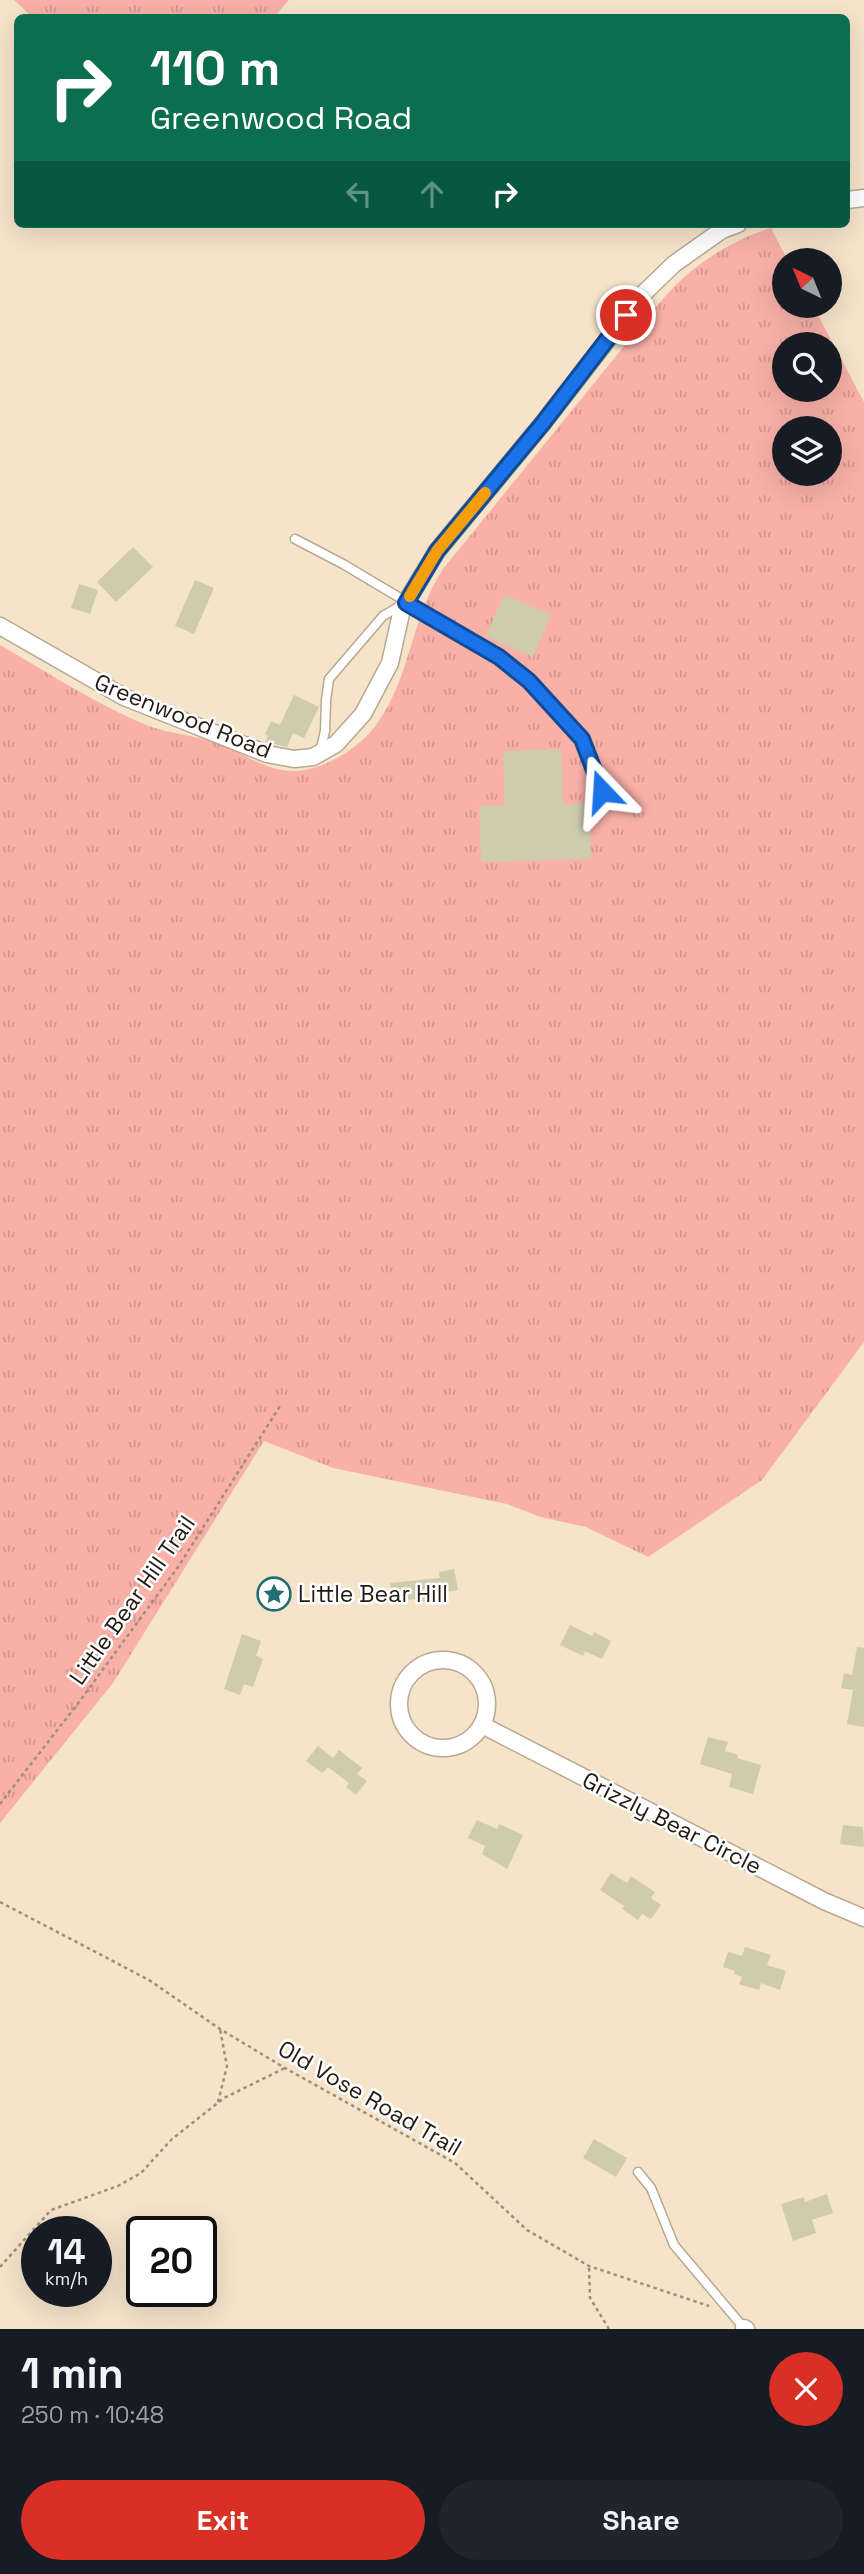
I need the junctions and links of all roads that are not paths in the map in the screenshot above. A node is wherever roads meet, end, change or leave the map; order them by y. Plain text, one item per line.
1 (727, 228) edge
2 (295, 539) dead end
3 (406, 603) junction
4 (0, 626) edge
5 (320, 753) junction
6 (602, 791) dead end
7 (482, 1725) junction
8 (864, 1918) edge
9 (638, 2172) dead end
10 (745, 2328) edge

1 - 3 street
2 - 3 lane
3 - 5 street
3 - 5 lane
3 - 6 lane
4 - 5 street, Greenwood Road
7 - 7 street
7 - 8 street, Grizzly Bear Circle
9 - 10 lane

